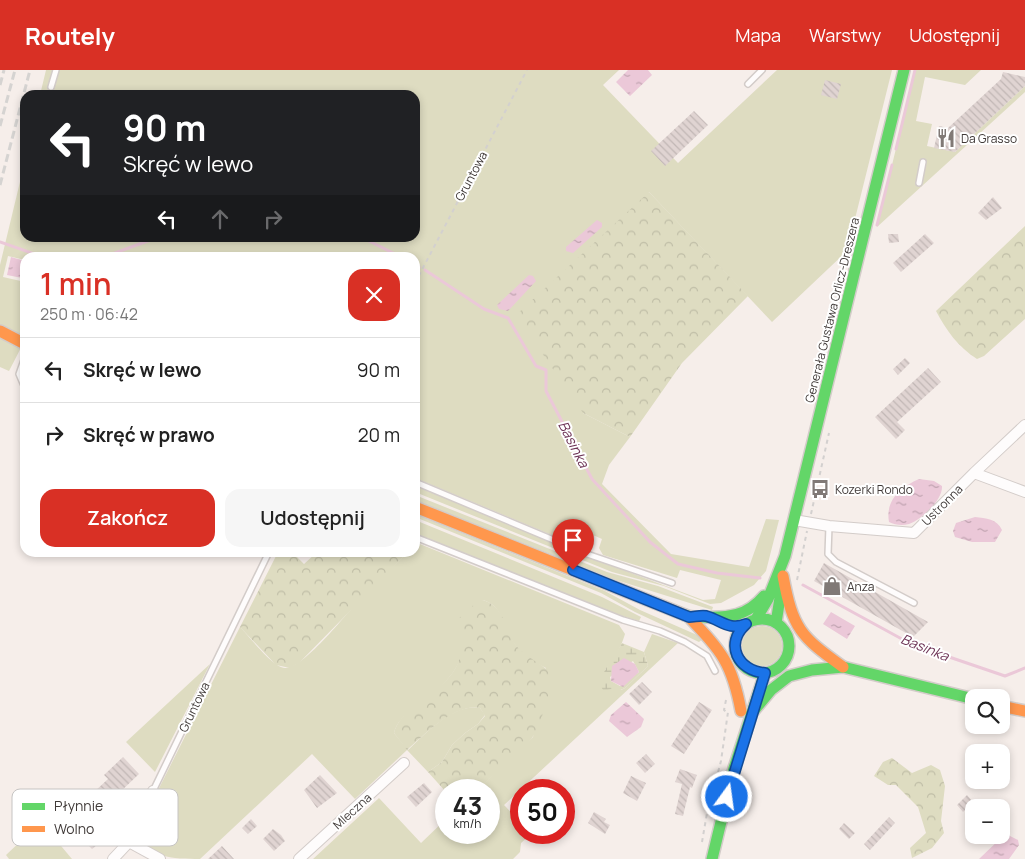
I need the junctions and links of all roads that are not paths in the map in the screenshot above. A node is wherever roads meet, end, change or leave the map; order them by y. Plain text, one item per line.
1 (56, 70) edge
2 (762, 70) edge
3 (904, 70) edge
4 (748, 84) dead end
5 (51, 86) dead end
6 (923, 162) dead end
7 (919, 183) dead end
8 (0, 331) edge
9 (20, 341) edge
10 (1025, 425) edge
11 (974, 473) junction
12 (420, 484) edge
13 (1025, 492) edge
14 (420, 509) edge
15 (794, 520) junction
16 (829, 526) junction
17 (420, 538) edge
18 (267, 557) edge
19 (780, 575) junction
20 (672, 583) dead end
21 (914, 603) dead end
22 (706, 616) junction
23 (689, 617) junction
24 (751, 622) junction
25 (776, 623) junction
26 (700, 628) junction
27 (787, 636) junction
28 (735, 648) junction
29 (782, 664) junction
30 (836, 665) junction
31 (747, 669) junction
32 (715, 671) dead end
33 (765, 673) junction
34 (965, 697) edge
35 (1010, 708) edge
36 (741, 710) junction
37 (1025, 711) edge
38 (404, 763) dead end
39 (154, 789) edge
40 (125, 846) edge
41 (136, 846) edge
42 (113, 859) edge
43 (160, 859) edge
44 (299, 859) edge
45 (712, 859) edge

1 - 5 lane
2 - 4 lane
3 - 15 main road, Generała Gustawa Orlicz-Dreszera
6 - 7 lane
8 - 9 main road
10 - 11 street, Ustronna
11 - 13 street
11 - 16 street, Ustronna
12 - 20 lane
14 - 23 main road
15 - 16 street, Ustronna
15 - 19 main road, Generała Gustawa Orlicz-Dreszera
16 - 21 lane
17 - 32 lane
18 - 39 lane, Gruntowa
19 - 22 main road
19 - 24 main road, Generała Gustawa Orlicz-Dreszera
19 - 25 main road, Generała Gustawa Orlicz-Dreszera
19 - 30 main road
22 - 23 main road
22 - 24 main road
23 - 26 main road
24 - 25 main road
24 - 28 main road
25 - 27 main road
26 - 28 main road
26 - 36 main road
27 - 29 main road
27 - 30 main road
28 - 31 main road
29 - 30 main road
29 - 33 main road
30 - 34 main road
30 - 36 main road
31 - 33 main road
31 - 36 main road
33 - 36 main road
35 - 37 main road
36 - 45 main road
38 - 44 street, Mleczna
40 - 42 street, Gruntowa
41 - 43 street

